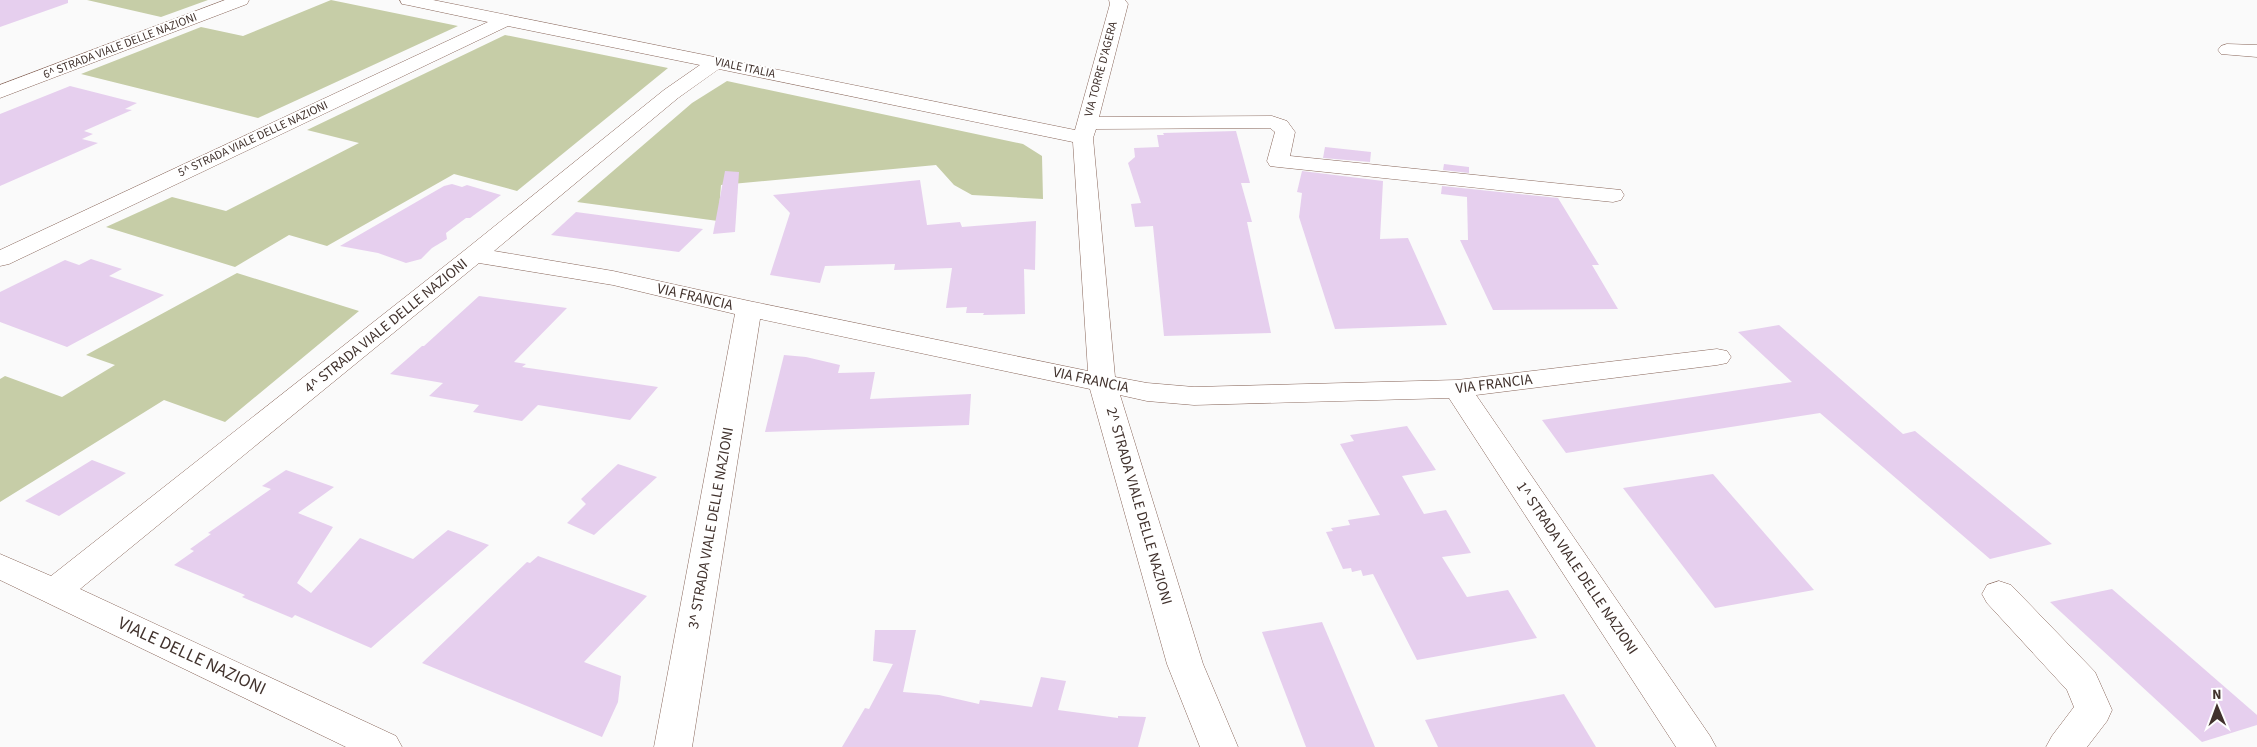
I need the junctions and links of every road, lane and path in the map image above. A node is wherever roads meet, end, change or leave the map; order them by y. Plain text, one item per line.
1 (241, 0) edge
2 (408, 0) edge
3 (1117, 0) edge
4 (506, 20) junction
5 (2227, 50) dead end
6 (2257, 51) edge
7 (717, 62) junction
8 (0, 92) edge
9 (1085, 131) junction
10 (1613, 194) dead end
11 (474, 256) junction
12 (0, 258) edge
13 (749, 309) junction
14 (1717, 357) dead end
15 (1102, 382) junction
16 (1457, 389) junction
17 (0, 566) edge
18 (55, 591) junction
19 (1999, 594) dead end
20 (383, 747) edge
21 (674, 747) edge
22 (1218, 747) edge
23 (1697, 747) edge
24 (2065, 747) edge

1 - 8 street, 6^ STRADA VIALE DELLE NAZIONI
2 - 4 street, VIALE ITALIA
3 - 9 street, VIA TORRE D'AGERA
4 - 7 street, VIALE ITALIA
4 - 12 street, 5^ STRADA VIALE DELLE NAZIONI
5 - 6 street
7 - 9 street, VIALE ITALIA
7 - 11 street, 4^ STRADA VIALE DELLE NAZIONI
9 - 10 street, VIALE ITALIA
9 - 15 street, 2^ STRADA VIALE DELLE NAZIONI
11 - 13 street, VIA FRANCIA
11 - 18 street, 4^ STRADA VIALE DELLE NAZIONI
13 - 15 street, VIA FRANCIA
13 - 21 street, 3^ STRADA VIALE DELLE NAZIONI
14 - 16 street, VIA FRANCIA
15 - 16 street, VIA FRANCIA
15 - 22 street, 2^ STRADA VIALE DELLE NAZIONI
16 - 23 street, 1^ STRADA VIALE DELLE NAZIONI
17 - 18 street, VIALE DELLE NAZIONI
18 - 20 street, VIALE DELLE NAZIONI
19 - 24 street

